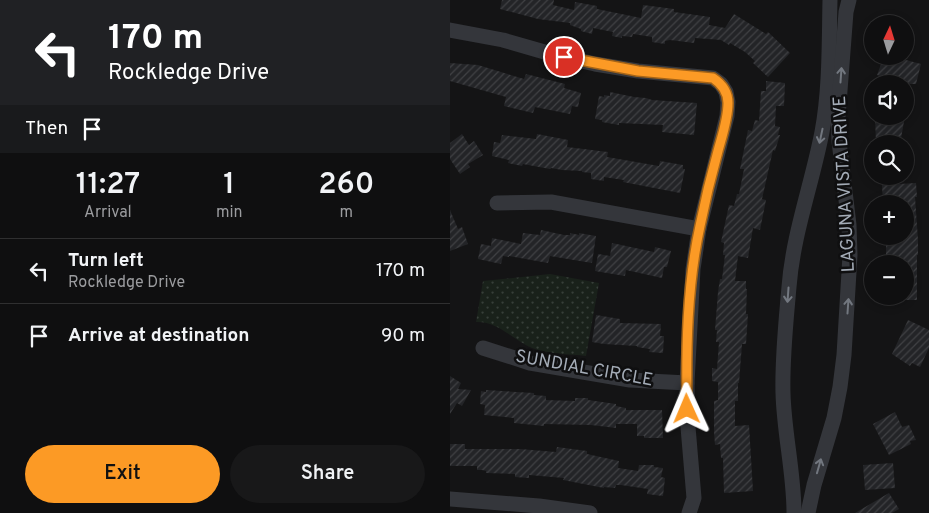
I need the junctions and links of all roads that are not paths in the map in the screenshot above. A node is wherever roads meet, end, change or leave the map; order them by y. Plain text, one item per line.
1 (830, 0) edge
2 (849, 0) edge
3 (450, 30) edge
4 (497, 203) dead end
5 (699, 229) junction
6 (483, 348) dead end
7 (687, 383) junction
8 (450, 499) edge
9 (590, 513) edge
10 (689, 513) edge
11 (794, 513) edge
12 (808, 513) edge

1 -> 11 street, LAGUNA VISTA DRIVE
12 -> 2 street, LAGUNA VISTA DRIVE
3 - 5 street
4 - 5 street
5 - 7 street
6 - 7 street, SUNDIAL CIRCLE
7 - 10 street
8 - 9 street

